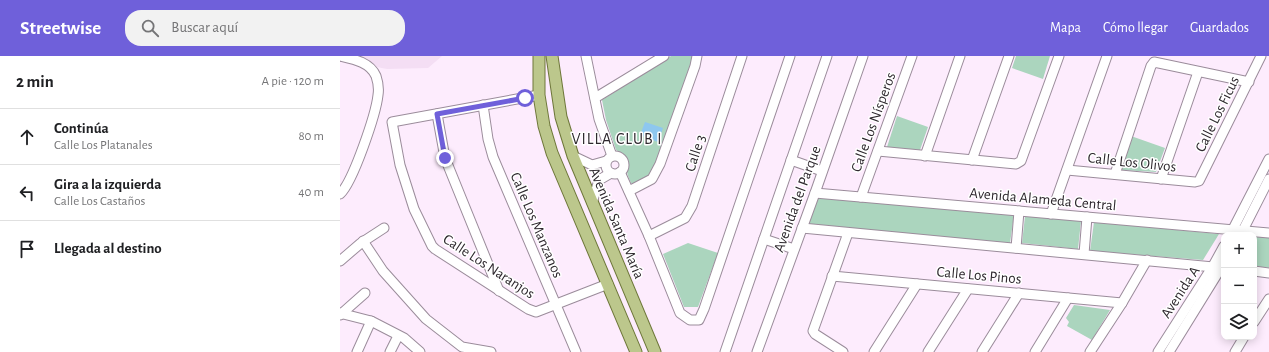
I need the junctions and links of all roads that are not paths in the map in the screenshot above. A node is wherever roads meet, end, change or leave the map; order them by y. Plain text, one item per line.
1 (340, 56) edge
2 (539, 56) edge
3 (552, 56) edge
4 (586, 56) edge
5 (664, 56) edge
6 (697, 56) edge
7 (742, 56) edge
8 (790, 56) edge
9 (827, 56) edge
10 (863, 56) edge
11 (912, 56) edge
12 (960, 56) edge
13 (1009, 56) edge
14 (1059, 56) edge
15 (1107, 56) edge
16 (1261, 56) edge
17 (1198, 72) junction
18 (1249, 82) junction
19 (539, 95) junction
20 (595, 98) junction
21 (483, 106) junction
22 (437, 114) junction
23 (561, 117) junction
24 (544, 120) junction
25 (878, 151) junction
26 (573, 156) junction
27 (925, 156) junction
28 (609, 158) junction
29 (1269, 159) edge
30 (791, 160) junction
31 (972, 160) junction
32 (592, 165) junction
33 (1067, 170) junction
34 (822, 171) junction
35 (615, 172) junction
36 (1115, 174) junction
37 (1161, 179) junction
38 (1269, 179) edge
39 (599, 180) junction
40 (1195, 182) joint
41 (629, 191) junction
42 (815, 193) junction
43 (340, 194) edge
44 (861, 197) junction
45 (592, 203) junction
46 (1019, 211) junction
47 (1051, 214) junction
48 (1087, 217) junction
49 (384, 228) dead end
50 (802, 228) junction
51 (848, 232) junction
52 (1237, 232) edge
53 (1257, 233) edge
54 (1269, 233) edge
55 (648, 236) junction
56 (764, 239) junction
57 (363, 241) junction
58 (1016, 248) junction
59 (794, 249) junction
60 (1084, 254) junction
61 (1148, 260) junction
62 (340, 261) edge
63 (1221, 266) edge
64 (621, 270) junction
65 (1257, 271) edge
66 (1269, 272) edge
67 (832, 276) junction
68 (606, 280) junction
69 (917, 284) junction
70 (968, 289) junction
71 (499, 291) junction
72 (365, 293) dead end
73 (1019, 293) junction
74 (1068, 298) junction
75 (1269, 299) edge
76 (1122, 302) junction
77 (555, 304) junction
78 (340, 314) edge
79 (1257, 317) edge
80 (371, 321) junction
81 (398, 336) junction
82 (1242, 340) edge
83 (463, 350) edge
84 (358, 352) edge
85 (390, 352) edge
86 (420, 352) edge
87 (491, 352) edge
88 (576, 352) edge
89 (636, 352) edge
90 (655, 352) edge
91 (725, 352) edge
92 (757, 352) edge
93 (843, 352) edge
94 (874, 352) edge
95 (928, 352) edge
96 (982, 352) edge
97 (1035, 352) edge
98 (1090, 352) edge
99 (1158, 352) edge
100 (1169, 352) edge
101 (1235, 352) edge

1 - 43 street
2 - 19 main road
3 - 23 main road, Avenida Santa María
4 - 20 street
5 - 20 street
6 - 41 street
7 - 55 street, Calle 3
8 - 55 street
9 - 30 street, Avenida del Parque
10 - 34 street, Avenida del Parque
11 - 25 street, Calle Los Nísperos
12 - 27 street
13 - 31 street
14 - 31 street
15 - 33 street
16 - 18 street, Calle Los Ficus
17 - 18 street
17 - 36 street
17 - 37 street
18 - 40 street, Calle Los Ficus
19 - 21 street
19 - 24 main road
20 - 28 street
21 - 22 street
21 - 77 street, Calle Los Manzanos
22 - 71 street
22 - 71 street, Calle Los Naranjos
23 - 24 main road
23 - 26 main road, Avenida Santa María
24 - 68 main road
25 - 27 street
25 - 44 street, Calle Los Nísperos
26 - 32 street
26 - 45 main road, Avenida Santa María
27 - 31 street
28 - 32 street
28 - 35 street
28 - 35 street
29 - 52 street
30 - 34 street
30 - 56 street, Avenida del Parque
32 - 39 street
33 - 36 street, Calle Los Olivos
33 - 47 street
34 - 42 street, Avenida del Parque
35 - 39 street
35 - 41 street
36 - 37 street, Calle Los Olivos
37 - 40 street, Calle Los Olivos
38 - 52 street
39 - 45 street
41 - 55 street
42 - 44 street, Avenida Alameda Central
42 - 50 street, Avenida del Parque
44 - 46 street, Avenida Alameda Central
45 - 64 main road, Avenida Santa María
46 - 47 street, Avenida Alameda Central
46 - 58 street
47 - 48 street, Avenida Alameda Central
48 - 52 street, Avenida Alameda Central
48 - 60 street
49 - 57 street
50 - 51 street
50 - 59 street, Avenida del Parque
51 - 58 street
51 - 67 street
53 - 54 street, Avenida Alameda Central
56 - 59 street
56 - 91 street, Avenida del Parque
57 - 62 street
57 - 83 street
58 - 60 street
59 - 92 street, Avenida del Parque
60 - 61 street
61 - 63 street
61 - 76 street
63 - 99 street, Avenida A
63 - 100 street, Avenida A
64 - 68 main road
64 - 90 main road, Avenida Santa María
65 - 66 street
67 - 69 street, Calle Los Pinos
67 - 93 street
68 - 77 street, Calle Los Naranjos
68 - 89 main road
69 - 70 street, Calle Los Pinos
69 - 94 street
70 - 73 street, Calle Los Pinos
70 - 95 street
71 - 77 street, Calle Los Naranjos
72 - 78 street
73 - 74 street, Calle Los Pinos
73 - 96 street
74 - 76 street, Calle Los Pinos
74 - 97 street
75 - 79 street
76 - 98 street
77 - 88 street, Calle Los Manzanos
78 - 80 street
80 - 81 street
80 - 84 street
81 - 85 street
81 - 86 street
82 - 101 street
83 - 87 street

